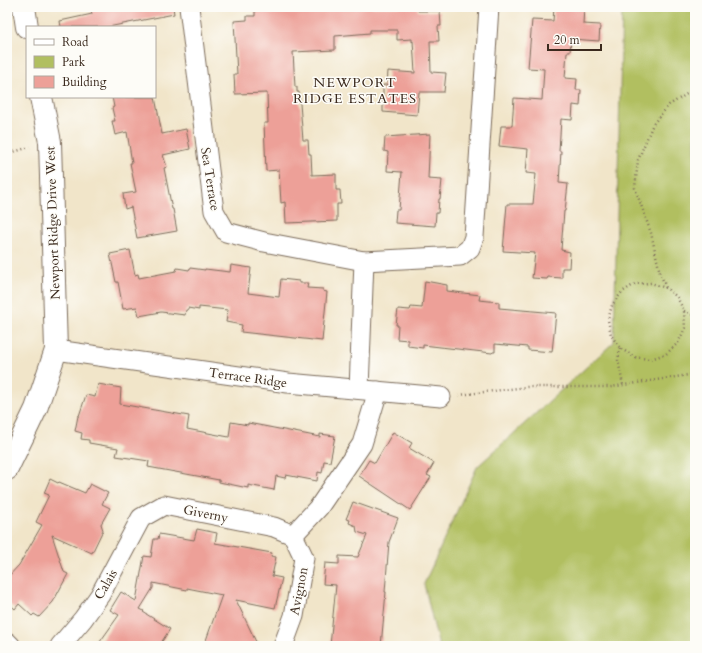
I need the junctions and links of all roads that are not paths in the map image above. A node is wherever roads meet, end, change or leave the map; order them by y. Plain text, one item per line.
1 (24, 7) edge
2 (189, 7) edge
3 (489, 7) edge
4 (28, 26) edge
5 (41, 98) edge
6 (364, 261) junction
7 (56, 350) junction
8 (359, 389) junction
9 (378, 391) junction
10 (441, 398) road end
11 (7, 469) edge
12 (141, 518) joint
13 (293, 535) junction
14 (7, 642) edge
15 (11, 646) edge
16 (60, 646) edge
17 (283, 646) edge

1 - 4 street
2 - 6 street, Sea Terrace
3 - 6 street, Sea Terrace
5 - 7 street, Newport Ridge Drive West
6 - 8 street
7 - 8 street, Terrace Ridge
7 - 11 street
8 - 9 street, Terrace Ridge
9 - 10 street, Terrace Ridge
9 - 13 street
12 - 13 street, Giverny
12 - 16 street, Calais
13 - 17 street, Avignon
14 - 15 street

